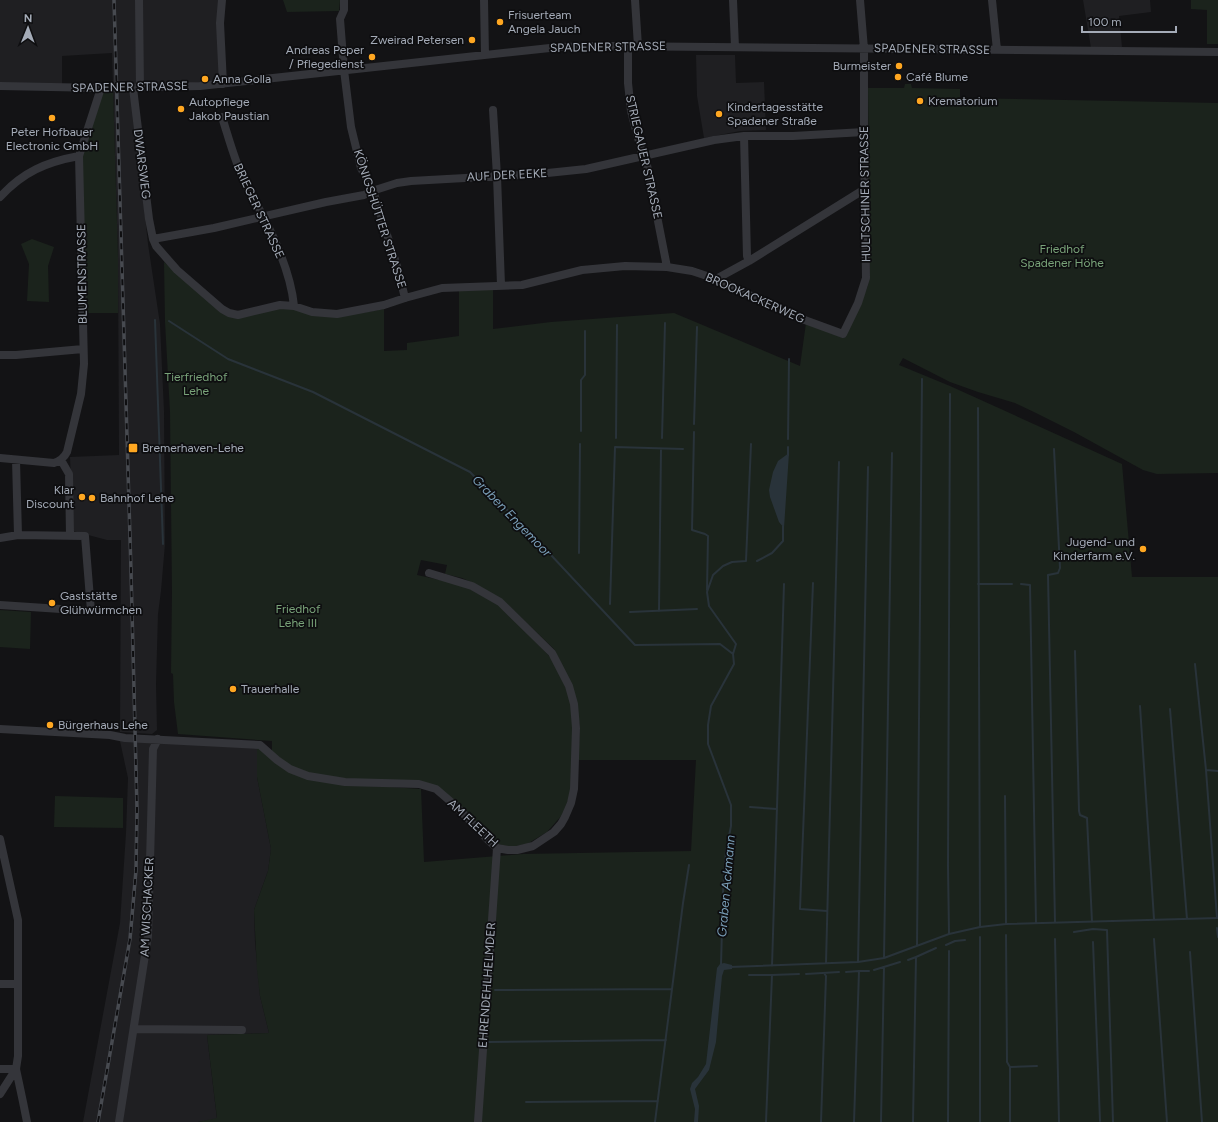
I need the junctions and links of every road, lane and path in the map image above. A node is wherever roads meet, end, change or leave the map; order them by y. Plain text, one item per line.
1 (138, 0) edge
2 (222, 0) edge
3 (344, 0) edge
4 (484, 0) edge
5 (635, 0) edge
6 (733, 0) edge
7 (860, 0) edge
8 (992, 0) edge
9 (628, 46) junction
10 (638, 46) junction
11 (735, 47) junction
12 (864, 48) junction
13 (997, 50) junction
14 (1218, 52) edge
15 (485, 55) junction
16 (344, 70) junction
17 (223, 84) junction
18 (0, 86) edge
19 (101, 88) junction
20 (136, 88) junction
21 (493, 110) dead end
22 (222, 116) dead end
23 (864, 132) junction
24 (744, 136) junction
25 (79, 156) junction
26 (643, 157) junction
27 (497, 176) junction
28 (372, 191) junction
29 (865, 192) junction
30 (0, 197) edge
31 (264, 217) junction
32 (153, 239) junction
33 (749, 261) junction
34 (668, 267) junction
35 (716, 279) junction
36 (501, 285) junction
37 (405, 298) junction
38 (294, 306) junction
39 (843, 334) joint
40 (83, 349) junction
41 (0, 355) edge
42 (0, 458) edge
43 (16, 460) junction
44 (60, 460) junction
45 (18, 535) junction
46 (70, 535) junction
47 (0, 538) edge
48 (429, 573) dead end
49 (0, 605) edge
50 (0, 728) edge
51 (158, 740) junction
52 (0, 839) edge
53 (497, 848) junction
54 (0, 984) edge
55 (18, 984) junction
56 (134, 1029) junction
57 (242, 1030) dead end
58 (0, 1069) edge
59 (16, 1069) junction
60 (0, 1094) edge
61 (27, 1122) edge
62 (119, 1122) edge
63 (478, 1122) edge

1 - 20 street, DWARSWEG
2 - 17 street
3 - 16 street, KÖNIGSHÜTTER STRASSE
4 - 15 street
5 - 10 street
6 - 11 street
7 - 12 street, HULTSCHINER STRASSE
8 - 13 street
9 - 10 street, SPADENER STRASSE
9 - 15 street, SPADENER STRASSE
9 - 26 street, STRIEGAUER STRASSE
10 - 11 street, SPADENER STRASSE
11 - 12 street, SPADENER STRASSE
12 - 13 street, SPADENER STRASSE
12 - 23 street, HULTSCHINER STRASSE
13 - 14 street, SPADENER STRASSE
15 - 16 street, SPADENER STRASSE
16 - 17 street, SPADENER STRASSE
16 - 28 street, KÖNIGSHÜTTER STRASSE
17 - 20 street, SPADENER STRASSE
18 - 19 street, SPADENER STRASSE
19 - 20 street, SPADENER STRASSE
19 - 25 street, BLUMENSTRASSE
20 - 32 street, DWARSWEG
21 - 27 street
22 - 31 street, BRIEGER STRASSE
23 - 24 street, AUF DER EEKE
23 - 29 street, HULTSCHINER STRASSE
24 - 26 street, AUF DER EEKE
24 - 33 street
25 - 30 street
25 - 40 street, BLUMENSTRASSE
26 - 27 street, AUF DER EEKE
26 - 34 street, STRIEGAUER STRASSE
27 - 28 street, AUF DER EEKE
27 - 36 street
28 - 31 street, AUF DER EEKE
28 - 37 street, KÖNIGSHÜTTER STRASSE
29 - 33 street
29 - 39 street, HULTSCHINER STRASSE
31 - 32 street, AUF DER EEKE
31 - 38 street, BRIEGER STRASSE
32 - 38 street, BROOKACKERWEG
33 - 35 street
34 - 35 street, BROOKACKERWEG
34 - 36 street, BROOKACKERWEG
35 - 39 street, BROOKACKERWEG
36 - 37 street, BROOKACKERWEG
37 - 38 street, BROOKACKERWEG
40 - 41 street
40 - 44 street, BLUMENSTRASSE
42 - 43 street
43 - 44 street
43 - 45 street
44 - 46 street
45 - 46 street
45 - 47 street
46 - 49 street
48 - 53 street, AM FLEETH
50 - 51 street, AM FLEETH
51 - 53 street, AM FLEETH
51 - 56 street, AM WISCHACKER
52 - 55 street
53 - 63 street, EHRENDEHLHELMDER
54 - 55 street
55 - 59 street
56 - 57 street
56 - 62 street, AM WISCHACKER
58 - 59 street
59 - 60 street
59 - 61 street

